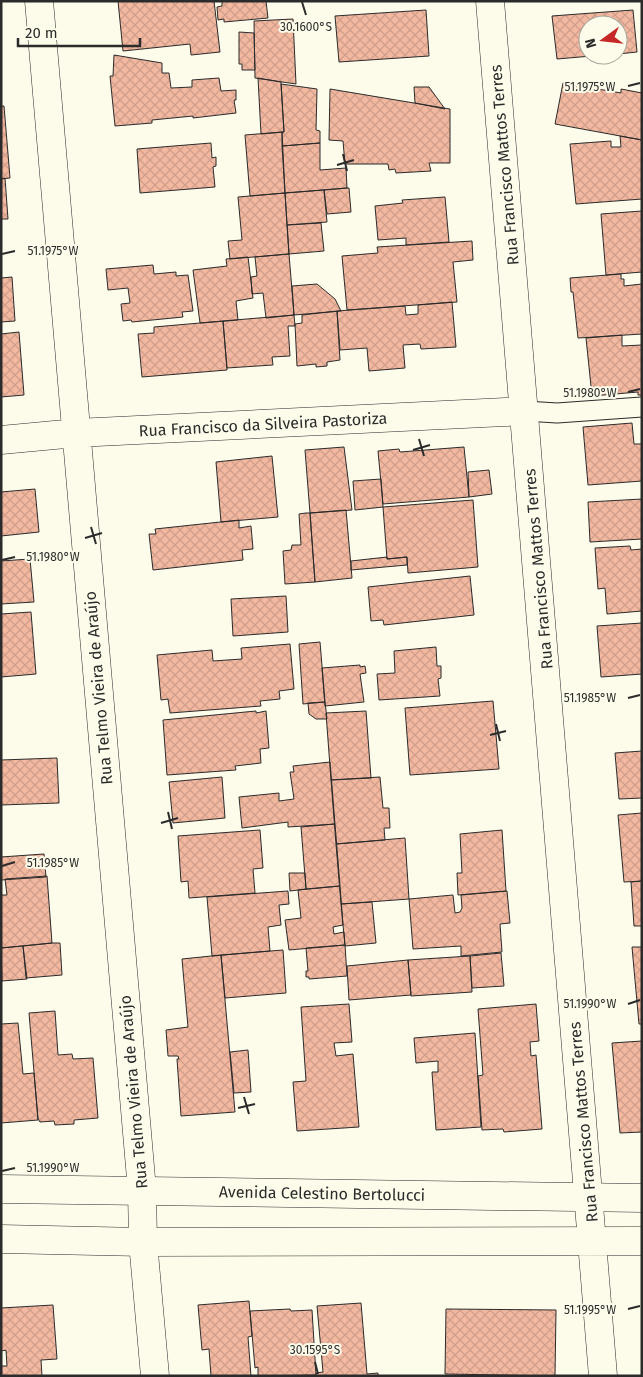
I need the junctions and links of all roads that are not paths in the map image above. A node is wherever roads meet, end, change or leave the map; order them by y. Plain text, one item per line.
1 (39, 1) edge
2 (490, 1) edge
3 (642, 406) edge
4 (524, 411) junction
5 (76, 433) junction
6 (1, 440) edge
7 (1, 1190) edge
8 (142, 1190) junction
9 (590, 1197) junction
10 (642, 1198) edge
11 (1, 1239) edge
12 (593, 1240) junction
13 (642, 1241) edge
14 (144, 1242) junction
15 (155, 1376) edge
16 (603, 1376) edge

1 - 5 street, Rua Telmo Vieira de Araújo
2 - 4 street, Rua Francisco Mattos Terres
3 - 4 lane
4 - 5 street, Rua Francisco da Silveira Pastoriza
4 - 9 street, Rua Francisco Mattos Terres
5 - 6 street, Rua Francisco da Silveira Pastoriza
5 - 8 street, Rua Telmo Vieira de Araújo
7 - 8 street, Avenida Celestino Bertolucci
8 - 9 street, Avenida Celestino Bertolucci
8 - 14 street, Rua Telmo Vieira de Araújo
9 - 10 street, Avenida Celestino Bertolucci
9 - 12 street, Rua Francisco Mattos Terres
11 - 14 street
12 - 13 street
12 - 14 street
12 - 16 street, Rua Francisco Mattos Terres
14 - 15 street, Rua Telmo Vieira de Araújo

